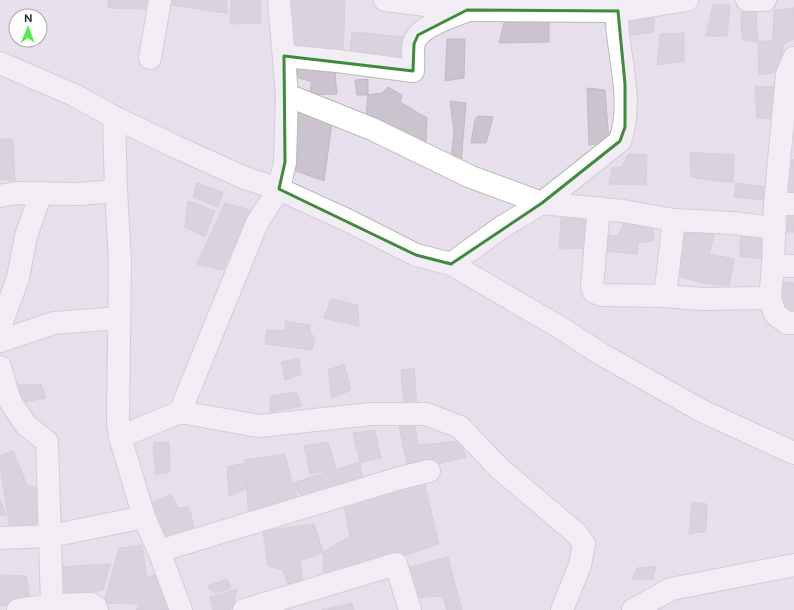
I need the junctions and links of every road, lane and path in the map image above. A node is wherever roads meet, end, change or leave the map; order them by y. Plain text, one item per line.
1 (160, 0) edge
2 (279, 0) edge
3 (385, 0) edge
4 (687, 0) edge
5 (747, 0) edge
6 (765, 0) edge
7 (468, 5) edge
8 (617, 5) edge
9 (284, 56) junction
10 (150, 58) dead end
11 (0, 63) edge
12 (792, 69) edge
13 (287, 95) junction
14 (114, 117) junction
15 (787, 152) edge
16 (280, 188) junction
17 (116, 191) junction
18 (41, 193) junction
19 (0, 196) edge
20 (542, 203) junction
21 (785, 204) edge
22 (599, 208) junction
23 (674, 220) junction
24 (775, 228) junction
25 (451, 264) junction
26 (784, 266) edge
27 (665, 296) junction
28 (770, 298) junction
29 (119, 318) junction
30 (794, 323) edge
31 (0, 327) edge
32 (0, 341) edge
33 (0, 367) edge
34 (180, 412) junction
35 (120, 436) junction
36 (794, 453) edge
37 (429, 471) dead end
38 (144, 517) junction
39 (51, 536) junction
40 (0, 538) edge
41 (159, 551) junction
42 (794, 565) edge
43 (52, 605) junction
44 (405, 609) edge
45 (18, 610) edge
46 (97, 610) edge
47 (181, 610) edge
48 (244, 610) edge
49 (562, 610) edge
50 (633, 610) edge

1 - 10 street
2 - 9 street
3 - 7 street
4 - 8 street
5 - 6 street
7 - 8 street
7 - 9 street
8 - 20 street
9 - 13 street
11 - 14 street
12 - 15 street
13 - 16 street
13 - 20 street
14 - 16 street
14 - 17 street
15 - 21 street
16 - 25 street
16 - 34 street
17 - 18 street
17 - 29 street
18 - 19 street
18 - 31 street
20 - 22 street
20 - 25 street
21 - 24 street
22 - 23 street
22 - 27 street
23 - 24 street
23 - 27 street
24 - 26 street
25 - 36 street
26 - 28 street
27 - 28 street
28 - 30 street
29 - 32 street
29 - 35 street
33 - 39 street
34 - 35 street
34 - 49 street
35 - 38 street
37 - 41 street
38 - 39 street
38 - 41 street
39 - 40 street
39 - 43 street
41 - 47 street
42 - 50 street
43 - 45 street
43 - 46 street
44 - 48 street

